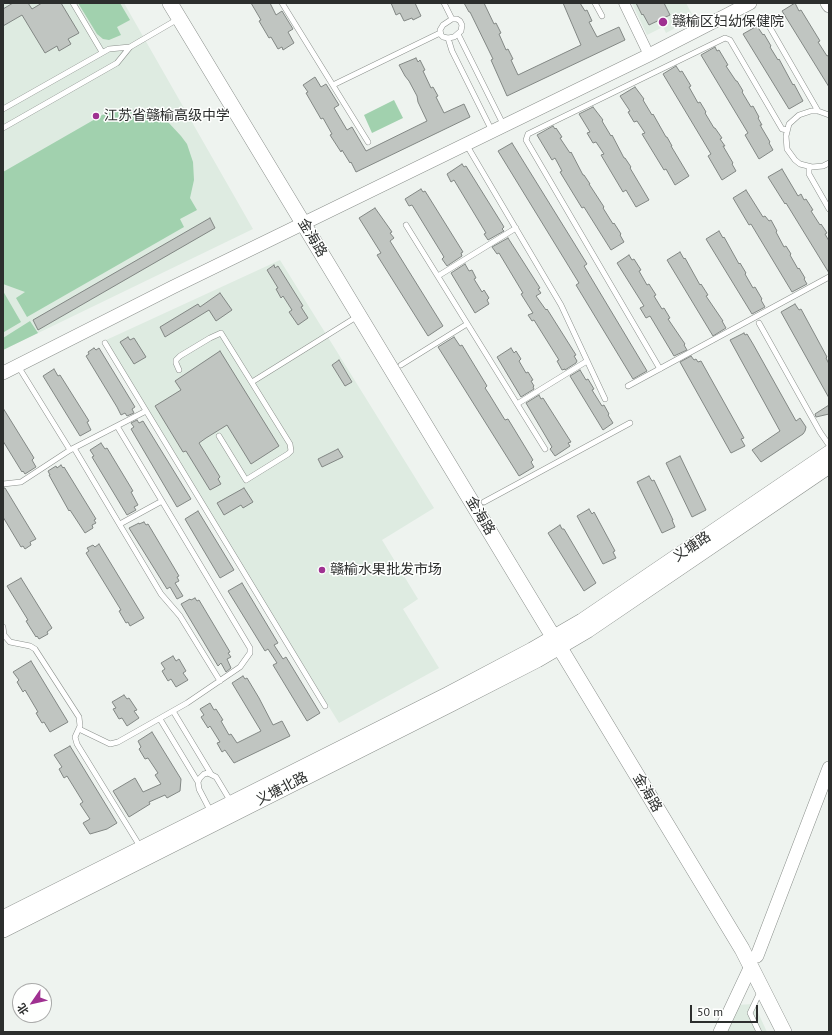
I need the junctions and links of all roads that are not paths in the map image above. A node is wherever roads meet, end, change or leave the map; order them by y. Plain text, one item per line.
1 (73, 3) edge
2 (170, 3) edge
3 (182, 3) edge
4 (282, 3) edge
5 (444, 3) edge
6 (595, 3) edge
7 (624, 3) edge
8 (750, 3) edge
9 (828, 3) edge
10 (829, 6) edge
11 (602, 16) dead end
12 (179, 19) junction
13 (765, 19) dead end
14 (452, 20) junction
15 (440, 33) junction
16 (458, 34) junction
17 (448, 38) junction
18 (130, 47) junction
19 (102, 52) junction
20 (649, 55) junction
21 (333, 85) junction
22 (3, 109) edge
23 (818, 111) junction
24 (829, 115) edge
25 (3, 128) edge
26 (498, 128) junction
27 (787, 130) junction
28 (368, 142) dead end
29 (466, 144) junction
30 (829, 163) edge
31 (808, 167) junction
32 (829, 209) edge
33 (308, 221) junction
34 (406, 225) dead end
35 (516, 228) junction
36 (438, 276) junction
37 (829, 277) edge
38 (359, 315) junction
39 (759, 323) dead end
40 (467, 324) junction
41 (105, 343) dead end
42 (587, 361) junction
43 (401, 365) junction
44 (18, 366) junction
45 (660, 369) junction
46 (179, 370) dead end
47 (3, 373) edge
48 (252, 382) junction
49 (628, 386) dead end
50 (605, 399) dead end
51 (517, 404) junction
52 (146, 411) junction
53 (630, 423) dead end
54 (117, 426) junction
55 (219, 436) dead end
56 (829, 445) edge
57 (72, 449) junction
58 (545, 449) dead end
59 (829, 453) edge
60 (829, 466) edge
61 (3, 484) edge
62 (162, 501) junction
63 (484, 502) junction
64 (120, 524) junction
65 (3, 627) edge
66 (561, 640) junction
67 (220, 681) junction
68 (325, 706) dead end
69 (173, 711) junction
70 (160, 719) junction
71 (79, 729) junction
72 (829, 768) edge
73 (211, 774) junction
74 (198, 782) junction
75 (231, 803) junction
76 (212, 813) junction
77 (141, 848) junction
78 (3, 918) edge
79 (3, 930) edge
80 (754, 961) junction
81 (761, 987) junction
82 (720, 1032) edge
83 (759, 1032) edge
84 (784, 1032) edge
85 (795, 1032) edge

1 - 19 lane
2 - 12 main road, 金海路
3 - 33 main road, 金海路
4 - 21 lane
5 - 14 lane
6 - 11 lane
7 - 20 street
8 - 20 street
9 - 10 street
12 - 18 lane
12 - 33 main road, 金海路
13 - 23 lane
14 - 15 lane
14 - 16 lane
15 - 17 lane
15 - 21 lane
16 - 17 lane
16 - 26 lane
17 - 26 lane
18 - 19 lane
18 - 25 lane
19 - 22 lane
20 - 26 street
21 - 28 lane
23 - 24 lane
23 - 27 lane
26 - 29 street
27 - 31 lane
27 - 45 lane
29 - 33 street
29 - 35 lane
30 - 31 lane
31 - 32 lane
33 - 38 main road, 金海路
33 - 43 main road, 金海路
33 - 44 street
34 - 36 lane
35 - 36 lane
35 - 42 lane
36 - 40 lane
37 - 45 lane
38 - 48 lane
38 - 66 main road, 金海路
39 - 56 lane
40 - 43 lane
40 - 51 lane
41 - 52 lane
42 - 50 lane
42 - 51 lane
43 - 63 main road, 金海路
44 - 47 street
44 - 57 lane
45 - 49 lane
46 - 48 lane
48 - 55 lane
51 - 58 lane
52 - 54 lane
52 - 68 lane
53 - 63 lane
54 - 57 lane
54 - 62 lane
57 - 61 lane
57 - 64 lane
59 - 66 main road, 义塘路
60 - 66 main road, 义塘路
62 - 64 lane
62 - 67 lane
63 - 66 main road, 金海路
64 - 67 lane
65 - 71 lane
66 - 75 main road, 义塘北路
66 - 79 main road, 义塘北路
66 - 80 main road, 金海路
67 - 69 lane
69 - 70 lane
69 - 73 lane
70 - 71 lane
70 - 74 lane
71 - 77 lane
72 - 80 street
73 - 74 lane
73 - 75 lane
74 - 76 lane
75 - 76 main road, 义塘北路
76 - 77 main road, 义塘北路
77 - 78 main road, 义塘北路
80 - 81 main road, 金海路
80 - 82 street
80 - 85 main road, 金海路
81 - 83 lane
81 - 84 main road, 金海路

